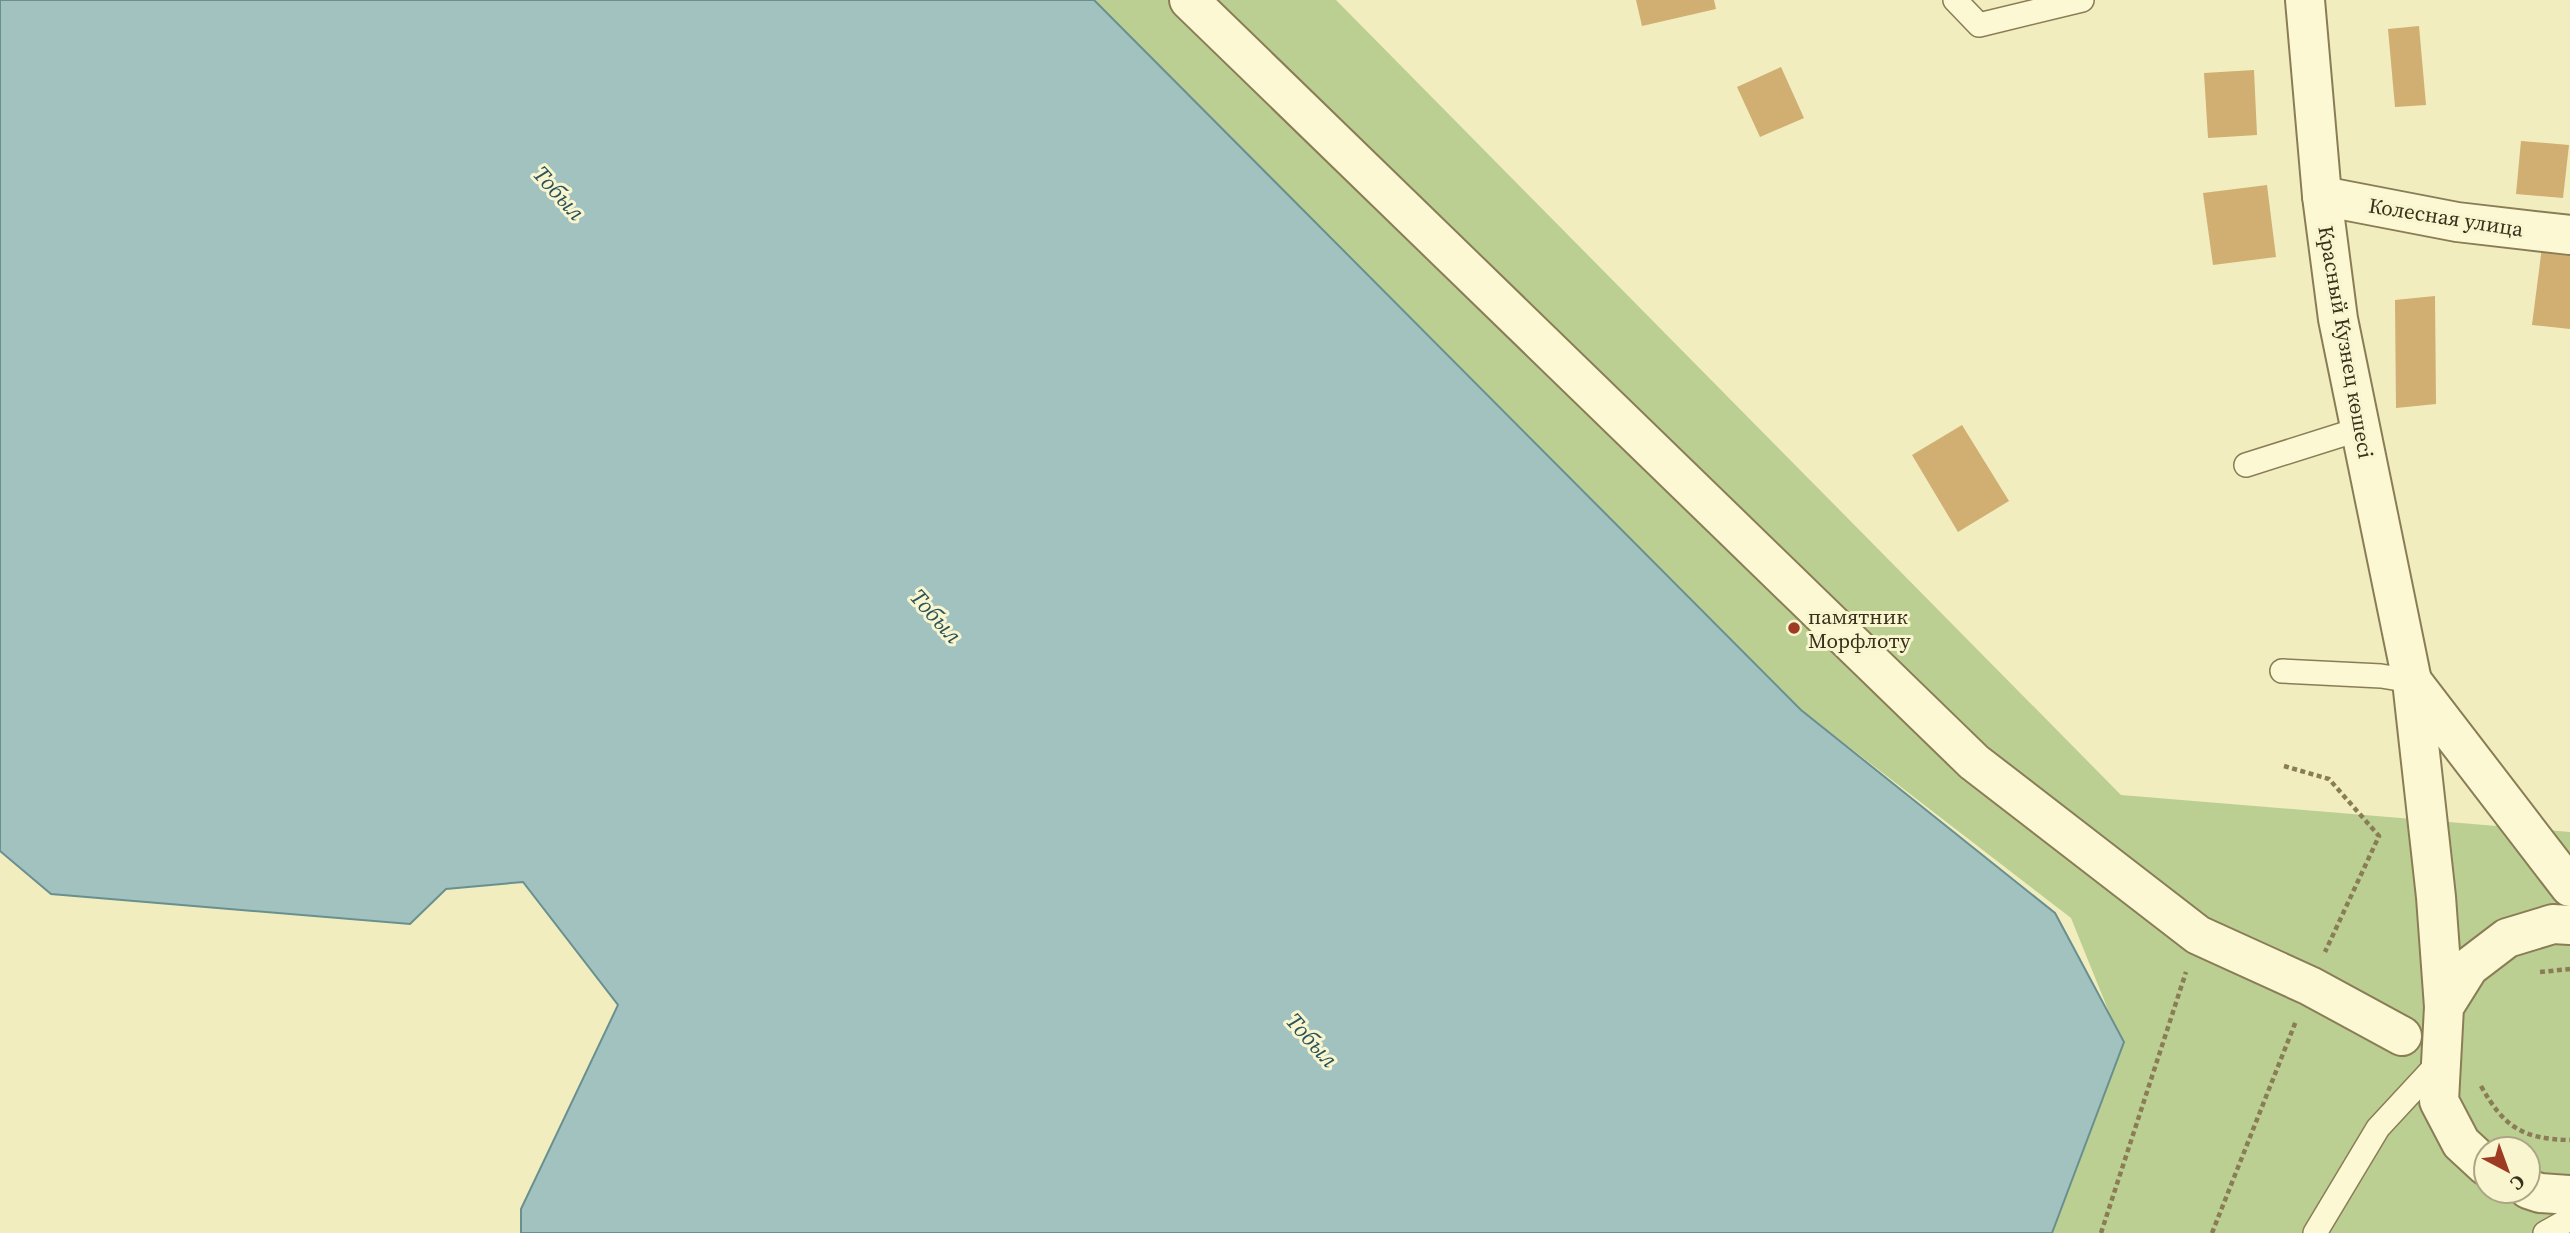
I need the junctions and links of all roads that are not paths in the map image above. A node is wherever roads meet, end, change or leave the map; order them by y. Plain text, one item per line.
1 (1189, 0) edge
2 (1955, 0) edge
3 (2082, 0) edge
4 (2305, 0) edge
5 (2322, 196) junction
6 (2570, 235) edge
7 (2360, 429) junction
8 (2246, 465) dead end
9 (2282, 671) dead end
10 (2412, 681) junction
11 (2570, 887) edge
12 (2570, 925) edge
13 (2444, 1007) junction
14 (2402, 1036) dead end
15 (2441, 1060) junction
16 (2472, 1154) edge
17 (2542, 1193) edge
18 (2570, 1195) edge
19 (2570, 1219) edge
20 (2315, 1233) edge
21 (2545, 1233) edge

1 - 14 street
2 - 3 lane
4 - 5 street, Красный Кузнец көшесі
5 - 6 street, Колесная улица
5 - 7 street, Красный Кузнец көшесі
7 - 8 lane
7 - 10 street, Красный Кузнец көшесі
9 - 10 lane
10 - 11 street
10 - 13 street, Красный Кузнец көшесі
12 - 13 street
13 - 15 street, Красный Кузнец көшесі
15 - 16 street, Красный Кузнец көшесі
15 - 20 lane
17 - 18 street
19 - 21 lane

